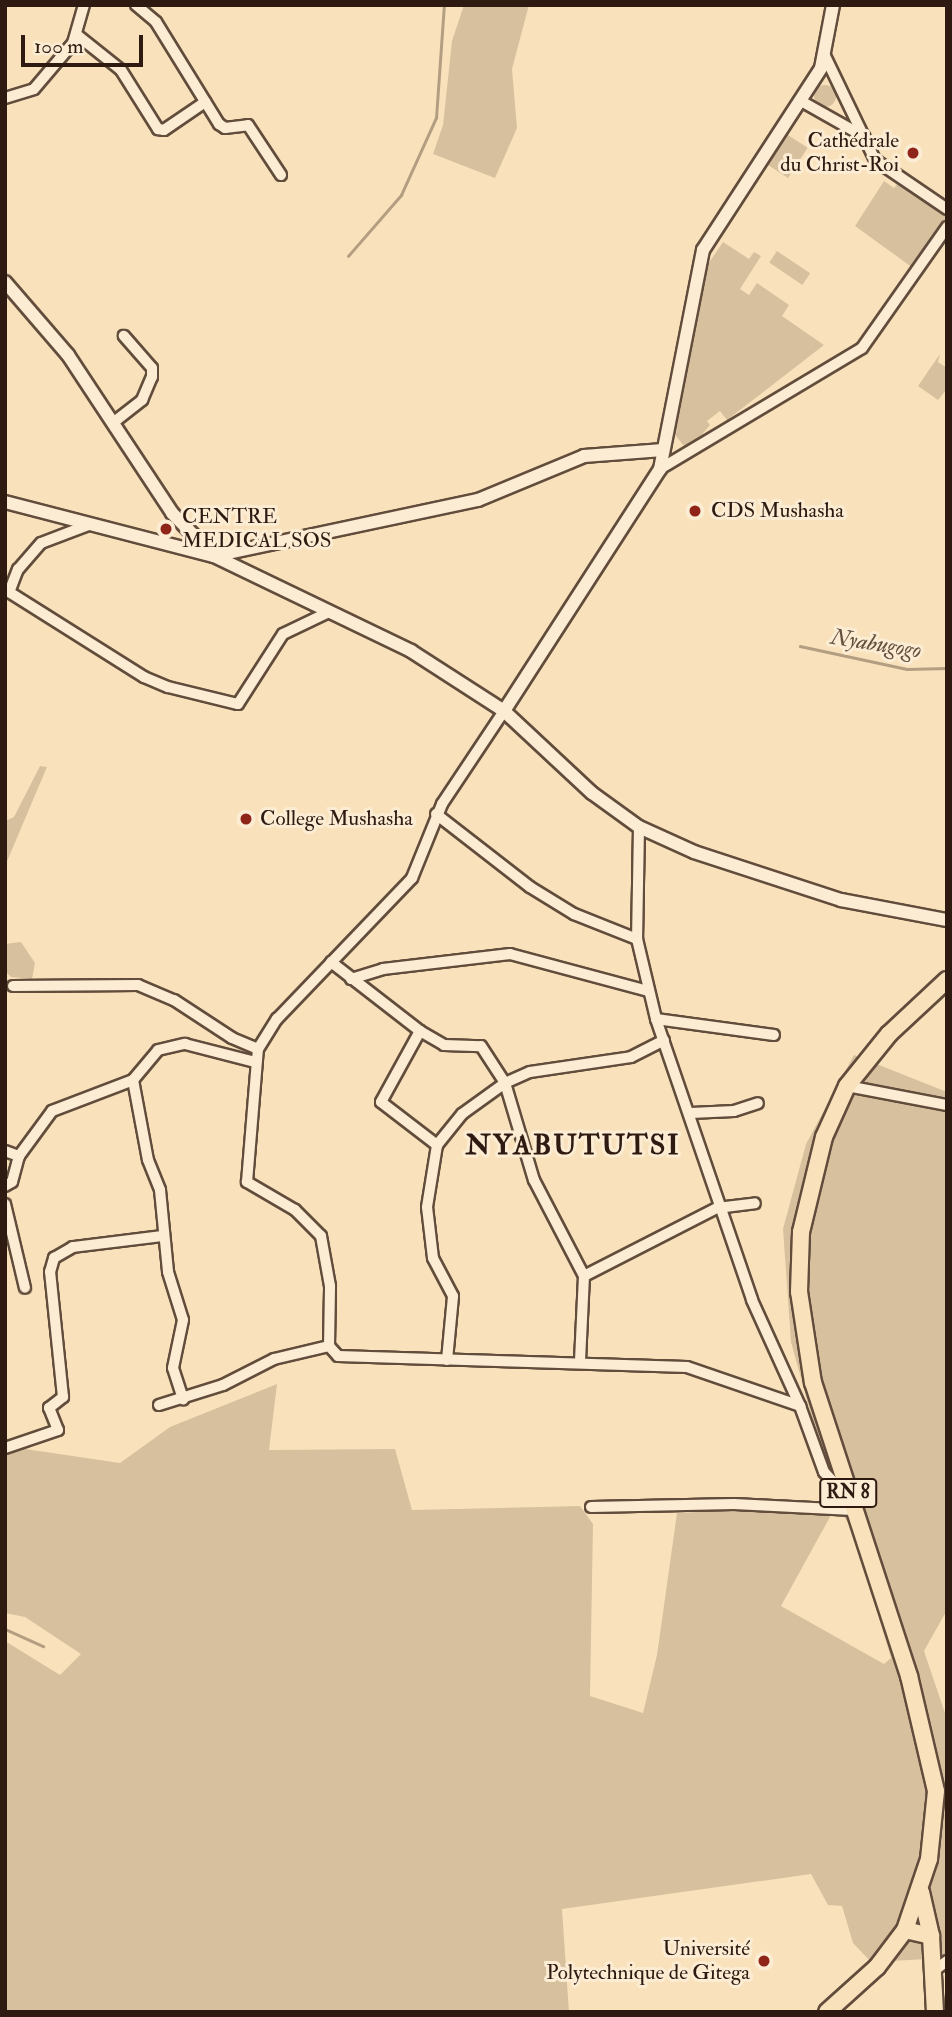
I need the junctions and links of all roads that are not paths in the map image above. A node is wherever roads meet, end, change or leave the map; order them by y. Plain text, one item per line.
1 (84, 5) edge
2 (136, 5) edge
3 (833, 5) edge
4 (77, 35) junction
5 (825, 56) junction
6 (5, 98) edge
7 (801, 101) junction
8 (205, 102) junction
9 (866, 137) junction
10 (281, 175) dead end
11 (947, 209) edge
12 (947, 227) edge
13 (5, 282) edge
14 (124, 336) dead end
15 (114, 422) junction
16 (663, 450) junction
17 (660, 469) junction
18 (5, 502) edge
19 (91, 524) junction
20 (214, 556) junction
21 (328, 612) junction
22 (504, 711) junction
23 (436, 814) junction
24 (639, 827) junction
25 (947, 920) edge
26 (637, 939) junction
27 (331, 962) junction
28 (351, 979) junction
29 (947, 980) edge
30 (13, 986) dead end
31 (648, 990) junction
32 (656, 1019) junction
33 (420, 1031) junction
34 (774, 1035) dead end
35 (664, 1040) junction
36 (258, 1049) junction
37 (255, 1062) junction
38 (133, 1080) junction
39 (505, 1083) junction
40 (847, 1086) junction
41 (758, 1103) dead end
42 (947, 1105) edge
43 (691, 1113) junction
44 (437, 1145) junction
45 (5, 1151) edge
46 (19, 1156) junction
47 (5, 1186) edge
48 (755, 1203) dead end
49 (5, 1204) edge
50 (718, 1208) junction
51 (163, 1236) junction
52 (584, 1276) junction
53 (25, 1288) dead end
54 (329, 1346) junction
55 (447, 1360) junction
56 (580, 1361) junction
57 (183, 1399) junction
58 (159, 1405) dead end
59 (800, 1406) junction
60 (5, 1448) edge
61 (852, 1505) junction
62 (591, 1507) dead end
63 (921, 1892) junction
64 (905, 1930) junction
65 (931, 1936) junction
66 (941, 1966) edge
67 (828, 2012) edge
68 (935, 2012) edge

1 - 4 street
2 - 8 street
3 - 5 street
4 - 6 street
4 - 8 street
5 - 7 street
5 - 9 street
7 - 9 street
7 - 16 street
8 - 10 street
9 - 11 street
12 - 17 street
13 - 15 street
14 - 15 street
15 - 20 street
16 - 17 street
16 - 20 street
17 - 22 street
18 - 19 street
19 - 20 street
19 - 21 street
20 - 21 street
21 - 22 street
22 - 23 street
22 - 24 street
23 - 26 street
23 - 27 street
24 - 25 street
24 - 26 street
26 - 31 street
27 - 28 street
27 - 36 street
28 - 31 street
28 - 33 street
29 - 40 main road, RN 8
30 - 36 street
31 - 32 street
32 - 34 street
32 - 35 street
33 - 39 street
33 - 44 street
35 - 39 street
35 - 43 street
36 - 37 street
37 - 38 street
37 - 54 street
38 - 46 street
38 - 51 street
39 - 44 street
39 - 52 street
40 - 42 street
40 - 61 main road, RN 8
41 - 43 street
43 - 50 street
44 - 55 street
45 - 46 street
46 - 47 street
48 - 50 street
49 - 53 street
50 - 52 street
50 - 59 street
51 - 57 street
51 - 60 street
52 - 56 street
54 - 55 street
54 - 57 street
55 - 56 street
56 - 59 street
57 - 58 street
59 - 61 street
61 - 62 street
61 - 63 main road, RN 8
63 - 64 main road, RN 8
63 - 65 main road
64 - 65 main road
64 - 67 main road, RN 8
65 - 66 main road
66 - 68 main road

